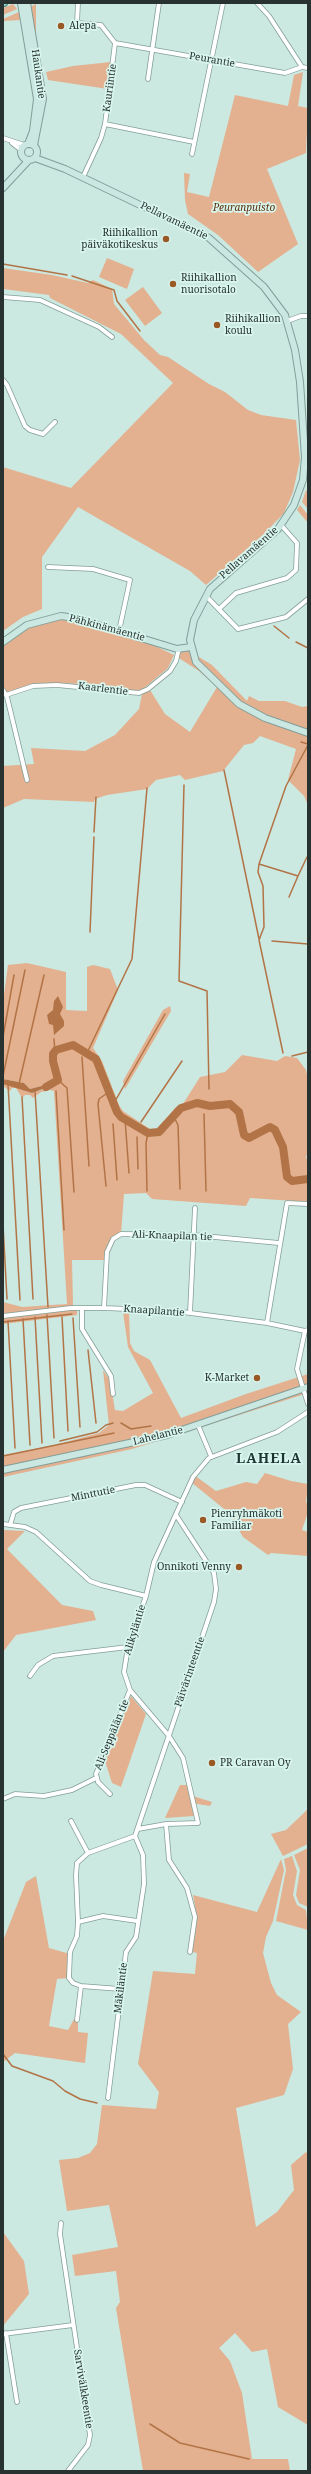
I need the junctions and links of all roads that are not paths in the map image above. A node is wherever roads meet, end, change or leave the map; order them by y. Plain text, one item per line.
1 (21, 3) edge
2 (27, 3) edge
3 (78, 3) edge
4 (159, 3) edge
5 (222, 3) edge
6 (257, 3) edge
7 (116, 43) junction
8 (153, 49) junction
9 (211, 59) junction
10 (302, 67) junction
11 (308, 68) edge
12 (148, 79) dead end
13 (105, 124) junction
14 (3, 138) edge
15 (194, 142) junction
16 (26, 148) junction
17 (192, 154) dead end
18 (33, 157) junction
19 (18, 170) junction
20 (83, 177) junction
21 (3, 188) edge
22 (3, 297) edge
23 (308, 316) edge
24 (287, 321) junction
25 (112, 338) dead end
26 (3, 380) edge
27 (55, 422) dead end
28 (306, 457) edge
29 (282, 525) junction
30 (48, 567) dead end
31 (206, 596) junction
32 (308, 599) edge
33 (219, 609) junction
34 (119, 631) junction
35 (3, 642) edge
36 (191, 647) junction
37 (179, 648) junction
38 (3, 690) edge
39 (6, 695) junction
40 (308, 733) edge
41 (27, 780) dead end
42 (308, 1204) edge
43 (195, 1208) dead end
44 (193, 1235) junction
45 (279, 1243) junction
46 (82, 1308) junction
47 (104, 1308) junction
48 (190, 1313) junction
49 (3, 1316) edge
50 (267, 1323) junction
51 (306, 1331) edge
52 (305, 1388) edge
53 (113, 1394) dead end
54 (308, 1404) edge
55 (308, 1412) edge
56 (198, 1425) junction
57 (211, 1456) junction
58 (3, 1470) edge
59 (182, 1502) junction
60 (176, 1515) junction
61 (3, 1524) edge
62 (10, 1525) junction
63 (146, 1596) junction
64 (128, 1647) junction
65 (30, 1676) dead end
66 (130, 1690) junction
67 (169, 1736) junction
68 (96, 1778) junction
69 (110, 1794) dead end
70 (3, 1799) edge
71 (71, 1821) dead end
72 (166, 1824) junction
73 (138, 1829) junction
74 (135, 1836) junction
75 (88, 1853) junction
76 (137, 1921) junction
77 (78, 1922) junction
78 (190, 1952) dead end
79 (81, 1986) junction
80 (120, 1989) junction
81 (77, 2020) dead end
82 (108, 2098) dead end
83 (61, 2223) dead end
84 (73, 2325) junction
85 (5, 2334) edge
86 (17, 2402) dead end
87 (68, 2471) edge

1 - 16 street, Haukantie
2 - 16 street, Haukantie
3 - 7 street
4 - 8 street
5 - 9 street
6 - 10 street
7 - 8 street, Peurantie
7 - 13 street, Kauriintie
8 - 9 street, Peurantie
8 - 12 street
9 - 10 street, Peurantie
9 - 15 street
10 - 11 street, Peurantie
13 - 15 street
13 - 20 street, Kauriintie
14 - 16 street
15 - 17 street
16 - 18 street, Pellavamäentie
16 - 18 street
16 - 19 street, Haukantie
18 - 19 street, Haukantie
18 - 20 street, Pellavamäentie
19 - 21 street, Haukantie
20 - 24 street, Pellavamäentie
22 - 25 street
23 - 24 street
24 - 28 street, Pellavamäentie
26 - 27 street
28 - 29 street, Pellavamäentie
29 - 31 street, Pellavamäentie
29 - 33 street
30 - 34 street
31 - 33 street
31 - 36 street, Pellavamäentie
32 - 33 street
34 - 35 street, Pähkinämäentie
34 - 37 street, Pähkinämäentie
36 - 37 street, Pähkinämäentie
36 - 40 street
37 - 39 street, Kaarlentie
38 - 39 street
39 - 41 street
42 - 45 street
43 - 44 street
44 - 45 street, Ali-Knaapilan tie
44 - 47 street, Ali-Knaapilan tie
44 - 48 street
45 - 50 street
46 - 47 street, Knaapilantie
46 - 49 street, Knaapilantie
46 - 53 street
47 - 48 street, Knaapilantie
48 - 50 street, Knaapilantie
50 - 51 street, Knaapilantie
51 - 52 street, Knaapilantie
52 - 54 street, Knaapilantie
52 - 56 street, Lahelantie
55 - 57 street, Alikyläntie
56 - 57 street
56 - 58 street, Lahelantie
57 - 59 street, Alikyläntie
59 - 60 street, Alikyläntie
59 - 62 street, Minttutie
60 - 63 street, Alikyläntie
60 - 67 street, Päivärinteentie
61 - 62 street
62 - 63 street
63 - 64 street, Alikyläntie
64 - 65 street
64 - 66 street, Alikyläntie
66 - 67 street, Alikyläntie
66 - 68 street, Ali-Seppälän tie
67 - 72 street, Alikyläntie
67 - 73 street, Päivärinteentie
68 - 69 street
68 - 70 street, Ali-Seppälän tie
71 - 75 street
72 - 73 street
72 - 78 street
73 - 74 street, Päivärinteentie
74 - 75 street
74 - 76 street, Mäkiläntie
75 - 77 street
76 - 77 street
76 - 80 street, Mäkiläntie
77 - 79 street
79 - 80 street
79 - 81 street
80 - 82 street, Mäkiläntie
83 - 84 street, Sarvivälkkeentie
84 - 85 street
84 - 87 street, Sarvivälkkeentie
85 - 86 street

